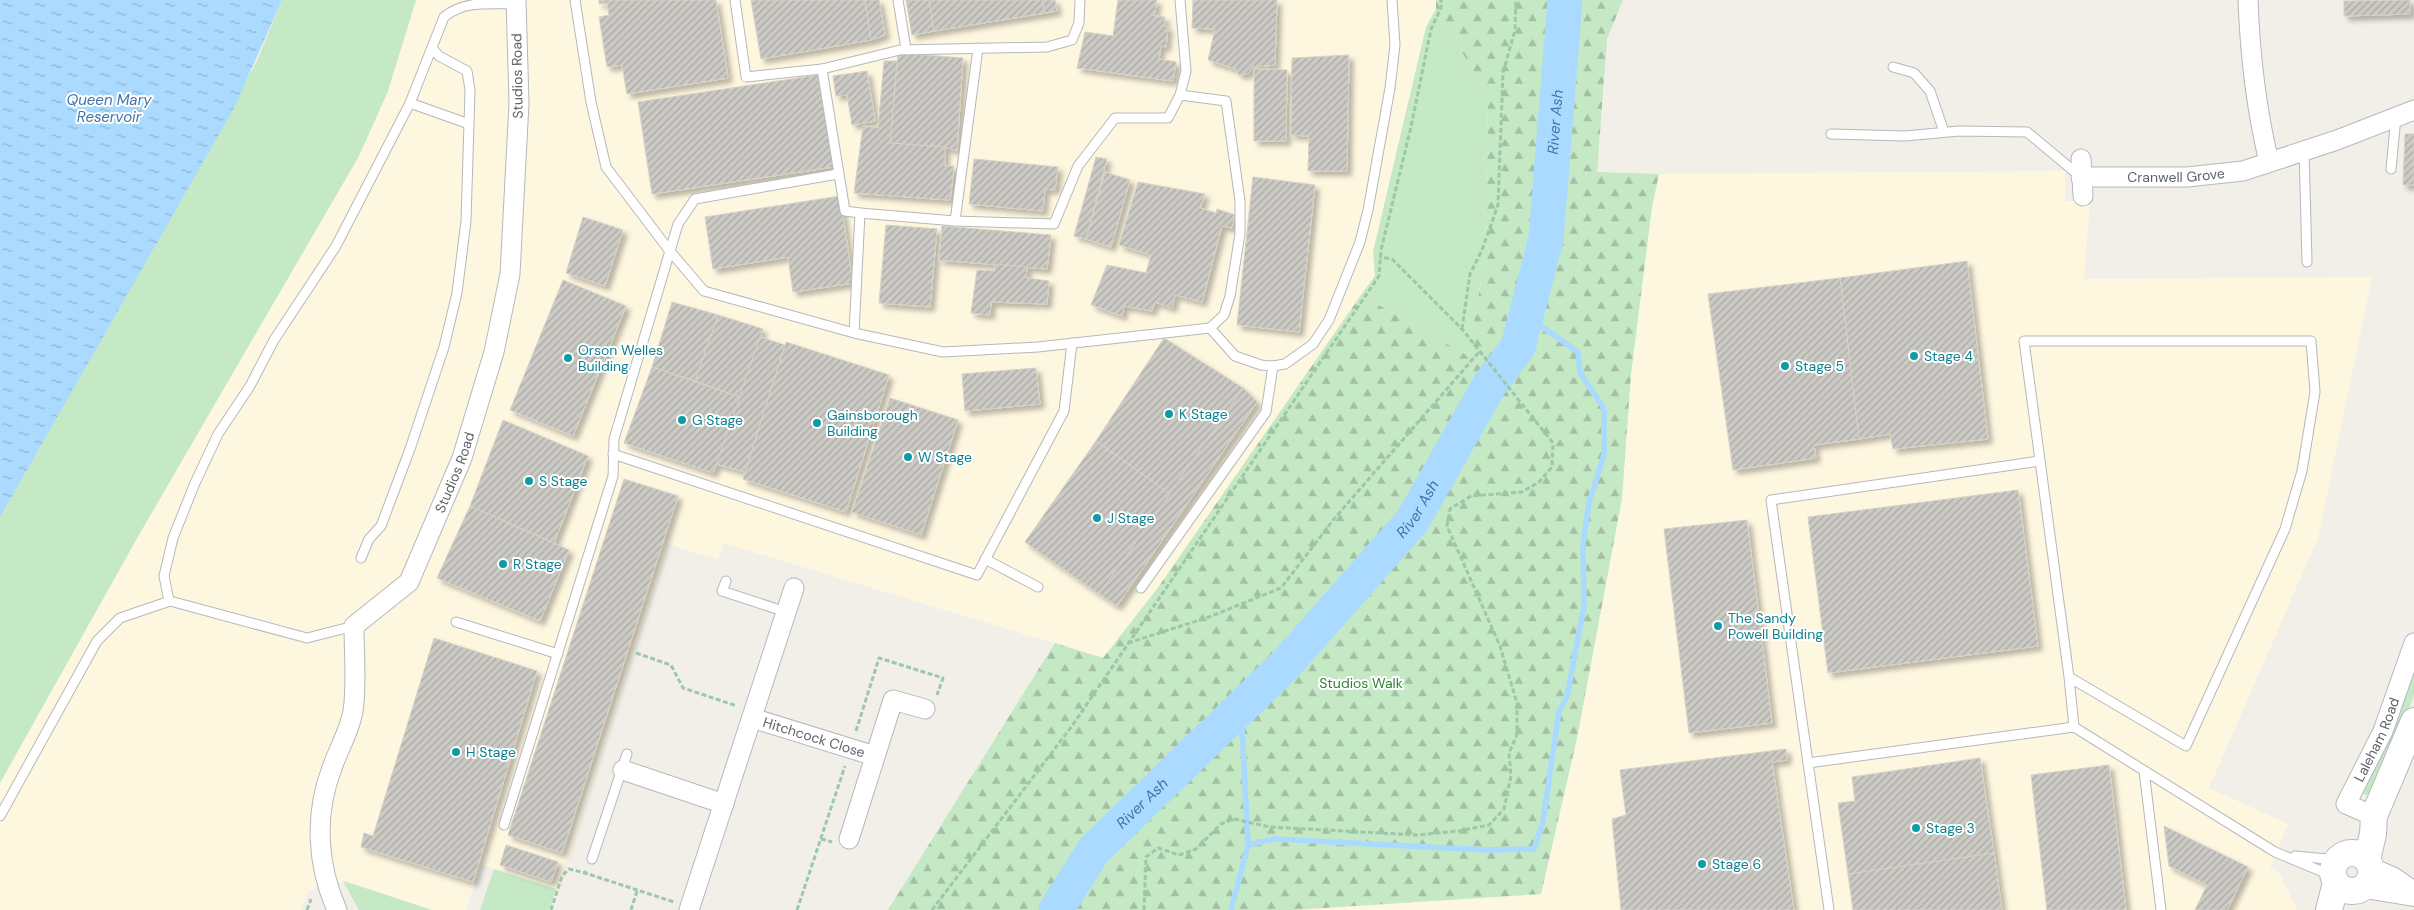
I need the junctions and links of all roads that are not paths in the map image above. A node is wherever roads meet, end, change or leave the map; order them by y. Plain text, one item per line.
1 (575, 0) edge
2 (735, 0) edge
3 (898, 0) edge
4 (1080, 0) edge
5 (1180, 0) edge
6 (1392, 0) edge
7 (2248, 0) edge
8 (516, 2) edge
9 (432, 48) junction
10 (978, 48) junction
11 (906, 49) junction
12 (1893, 67) dead end
13 (822, 69) junction
14 (1180, 96) junction
15 (410, 103) junction
16 (2414, 110) edge
17 (2396, 117) junction
18 (469, 124) junction
19 (1944, 132) junction
20 (1831, 134) dead end
21 (2304, 150) junction
22 (2269, 162) junction
23 (2391, 169) dead end
24 (838, 174) junction
25 (2082, 177) joint
26 (860, 213) junction
27 (955, 221) junction
28 (669, 250) junction
29 (2307, 262) dead end
30 (1210, 328) junction
31 (854, 334) junction
32 (1072, 343) junction
33 (1273, 366) junction
34 (613, 454) junction
35 (2040, 461) junction
36 (360, 558) dead end
37 (986, 559) junction
38 (726, 581) dead end
39 (1038, 587) dead end
40 (794, 588) dead end
41 (1141, 588) dead end
42 (169, 602) junction
43 (786, 612) junction
44 (456, 622) dead end
45 (354, 626) junction
46 (2414, 644) edge
47 (558, 654) junction
48 (2069, 677) junction
49 (925, 709) dead end
50 (753, 715) junction
51 (2414, 722) edge
52 (2074, 728) junction
53 (875, 756) junction
54 (625, 762) joint
55 (1808, 763) junction
56 (2144, 771) junction
57 (724, 804) junction
58 (0, 816) edge
59 (2374, 816) junction
60 (504, 825) dead end
61 (849, 839) dead end
62 (2288, 856) junction
63 (592, 859) road end
64 (2349, 877) edge
65 (2414, 894) edge
66 (689, 909) edge
67 (337, 910) edge
68 (1829, 910) edge
69 (2161, 910) edge
70 (2329, 910) edge

1 - 28 lane
2 - 13 lane
3 - 11 lane
4 - 10 lane
5 - 14 lane
6 - 33 lane
7 - 22 street
8 - 9 lane
8 - 45 street, Studios Road
9 - 15 lane
9 - 18 lane
10 - 11 lane
10 - 27 lane
11 - 13 lane
12 - 19 lane
13 - 24 lane
14 - 27 lane
14 - 30 lane
15 - 18 lane
15 - 42 lane
16 - 17 street, Cranwell Grove
17 - 21 street, Cranwell Grove
17 - 23 lane
18 - 36 lane
19 - 20 lane
19 - 25 lane
21 - 22 street, Cranwell Grove
21 - 29 lane
22 - 25 street, Cranwell Grove
24 - 26 lane
24 - 28 lane
26 - 27 lane
26 - 31 lane
28 - 31 lane
28 - 34 lane
30 - 32 lane
30 - 33 lane
31 - 32 lane
32 - 37 lane
33 - 41 lane
34 - 37 lane
34 - 47 lane
35 - 48 lane
35 - 48 lane
35 - 55 lane
37 - 39 lane
38 - 43 lane
40 - 43 street
42 - 45 lane
42 - 58 lane
43 - 50 street
44 - 47 lane
45 - 67 street
46 - 59 street, Laleham Road
47 - 60 lane
48 - 52 lane
49 - 53 street, Hitchcock Close
50 - 53 street, Hitchcock Close
50 - 57 street
51 - 59 main road, Laleham Road
52 - 55 lane
52 - 56 lane
53 - 61 street, Hitchcock Close
54 - 57 street
54 - 63 lane
55 - 68 lane
56 - 62 lane
56 - 69 lane
57 - 66 street
59 - 64 main road, Laleham Road
62 - 64 lane
62 - 64 lane
64 - 65 street
64 - 70 main road, Laleham Road

